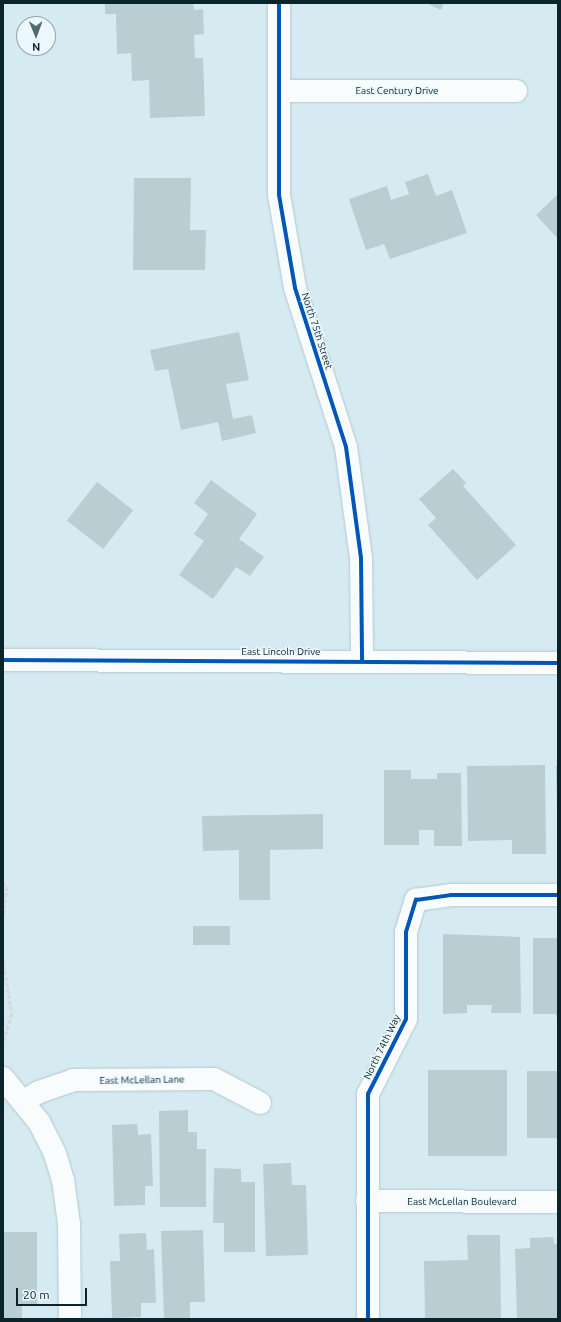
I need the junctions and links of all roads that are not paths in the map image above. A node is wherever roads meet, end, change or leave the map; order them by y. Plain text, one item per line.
1 (279, 3) edge
2 (279, 91) junction
3 (516, 91) dead end
4 (3, 660) edge
5 (362, 661) junction
6 (558, 663) edge
7 (558, 896) edge
8 (3, 1078) edge
9 (24, 1101) junction
10 (260, 1103) dead end
11 (367, 1201) junction
12 (558, 1202) edge
13 (70, 1319) edge
14 (368, 1319) edge

1 - 2 street, North 75th Street
2 - 3 street, East Century Drive
2 - 5 street, North 75th Street
4 - 5 street, East Lincoln Drive
5 - 6 street, East Lincoln Drive
7 - 11 street, North 74th Way
8 - 9 street
9 - 10 street, East McLellan Lane
9 - 13 street
11 - 12 street, East McLellan Boulevard
11 - 14 street, North 74th Way

